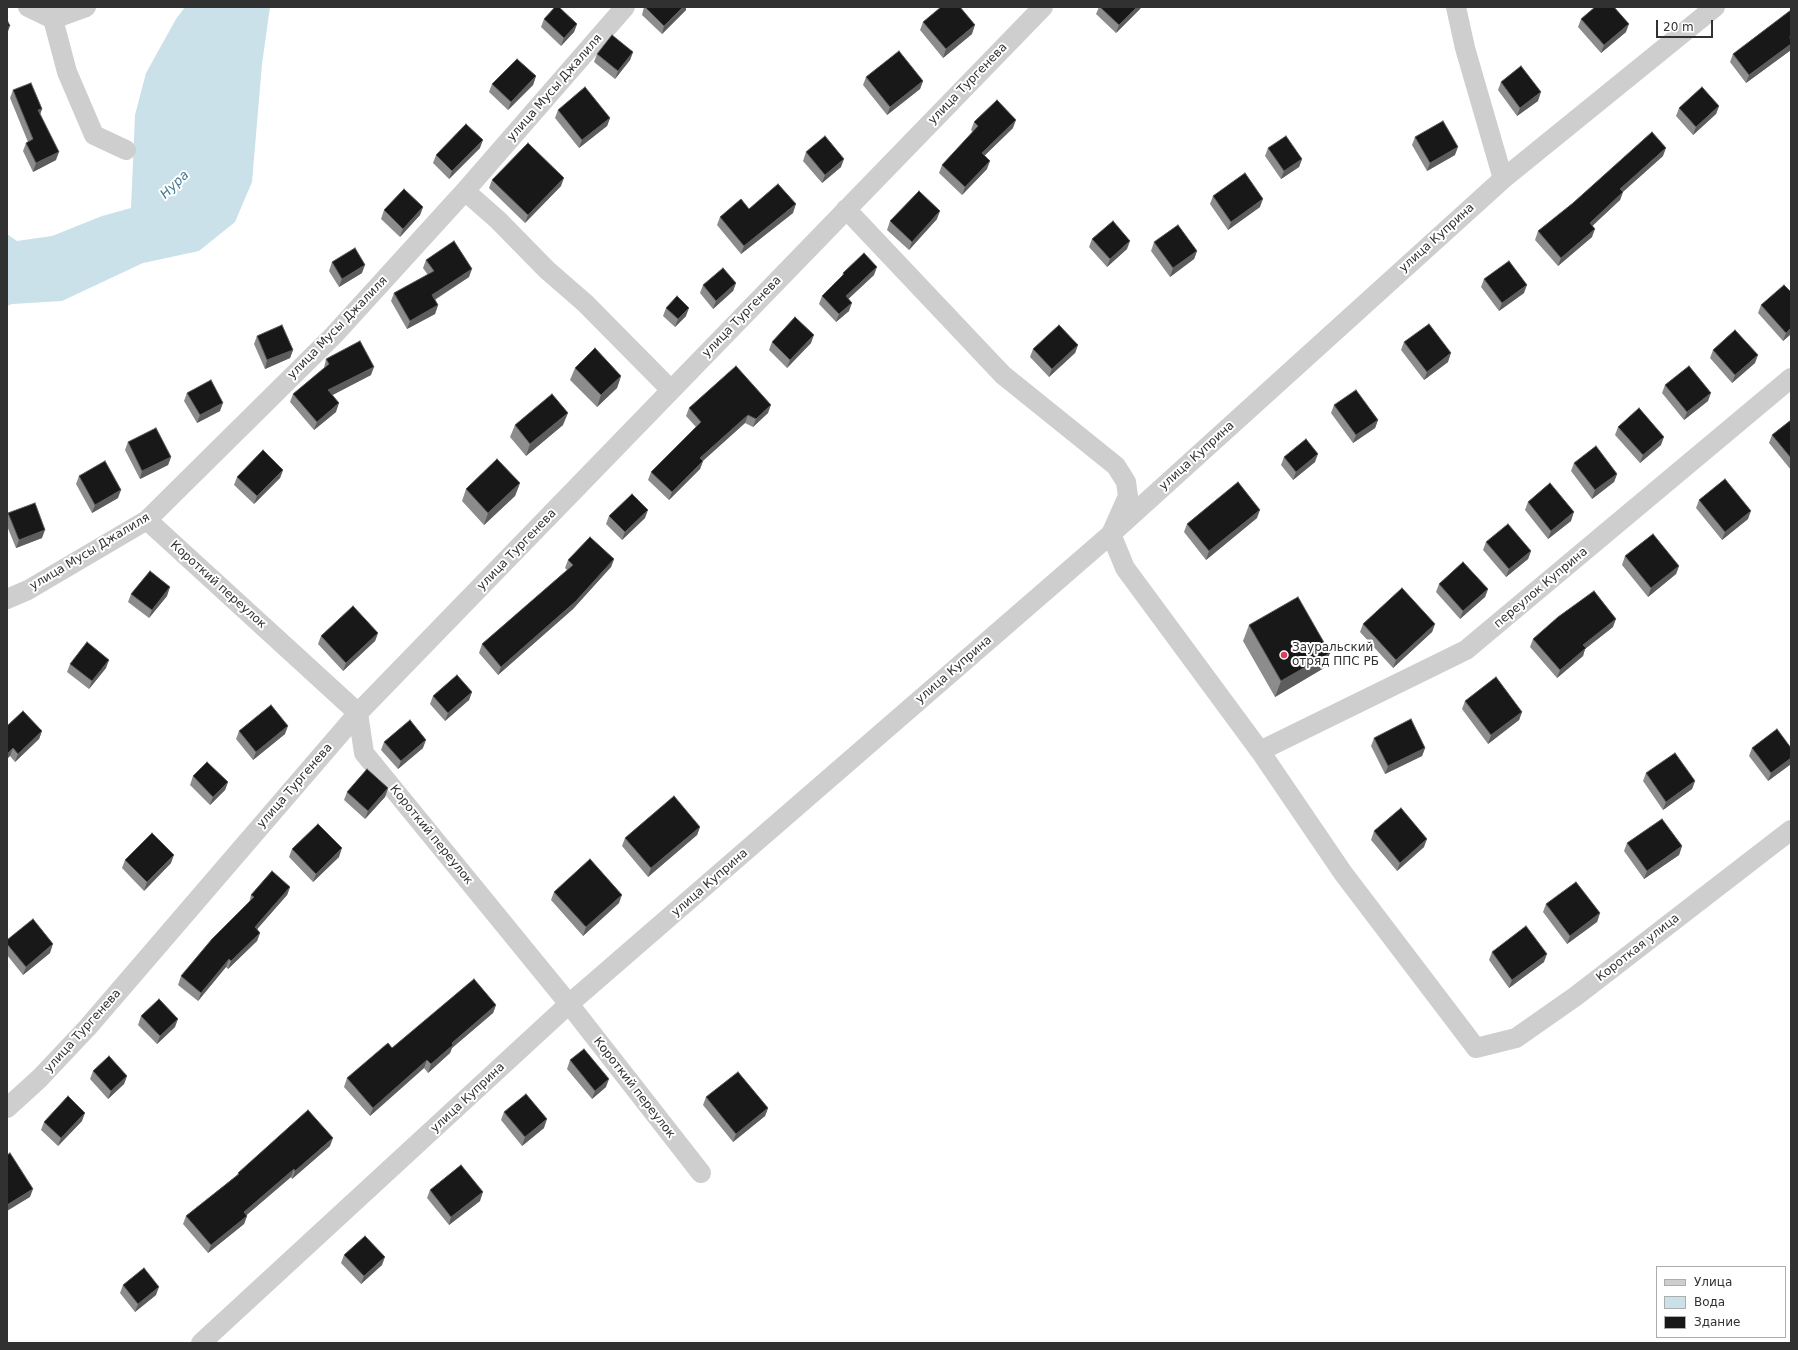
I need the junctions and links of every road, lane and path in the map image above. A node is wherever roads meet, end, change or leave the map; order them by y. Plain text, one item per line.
1 (28, 7) edge
2 (86, 7) edge
3 (625, 7) edge
4 (1043, 7) edge
5 (1456, 7) edge
6 (1715, 7) edge
7 (54, 19) junction
8 (126, 150) dead end
9 (1503, 179) junction
10 (465, 191) junction
11 (846, 209) junction
12 (1791, 378) edge
13 (671, 390) junction
14 (147, 520) junction
15 (1111, 534) junction
16 (7, 599) edge
17 (358, 714) junction
18 (1260, 751) junction
19 (1791, 830) edge
20 (569, 1004) junction
21 (7, 1108) edge
22 (701, 1174) dead end
23 (201, 1343) edge

1 - 7 street
2 - 7 street
3 - 10 street, улица Мусы Джалиля
4 - 11 street, улица Тургенева
5 - 9 street
6 - 9 street, улица Куприна
7 - 8 street
9 - 15 street, улица Куприна
10 - 13 street
10 - 14 street, улица Мусы Джалиля
11 - 13 street, улица Тургенева
11 - 15 street
12 - 18 street, переулок Куприна
13 - 17 street, улица Тургенева
14 - 16 street, улица Мусы Джалиля
14 - 17 street, Короткий переулок
15 - 18 street
15 - 20 street, улица Куприна
17 - 20 street, Короткий переулок
17 - 21 street, улица Тургенева
18 - 19 street, Короткая улица
20 - 22 street, Короткий переулок
20 - 23 street, улица Куприна

